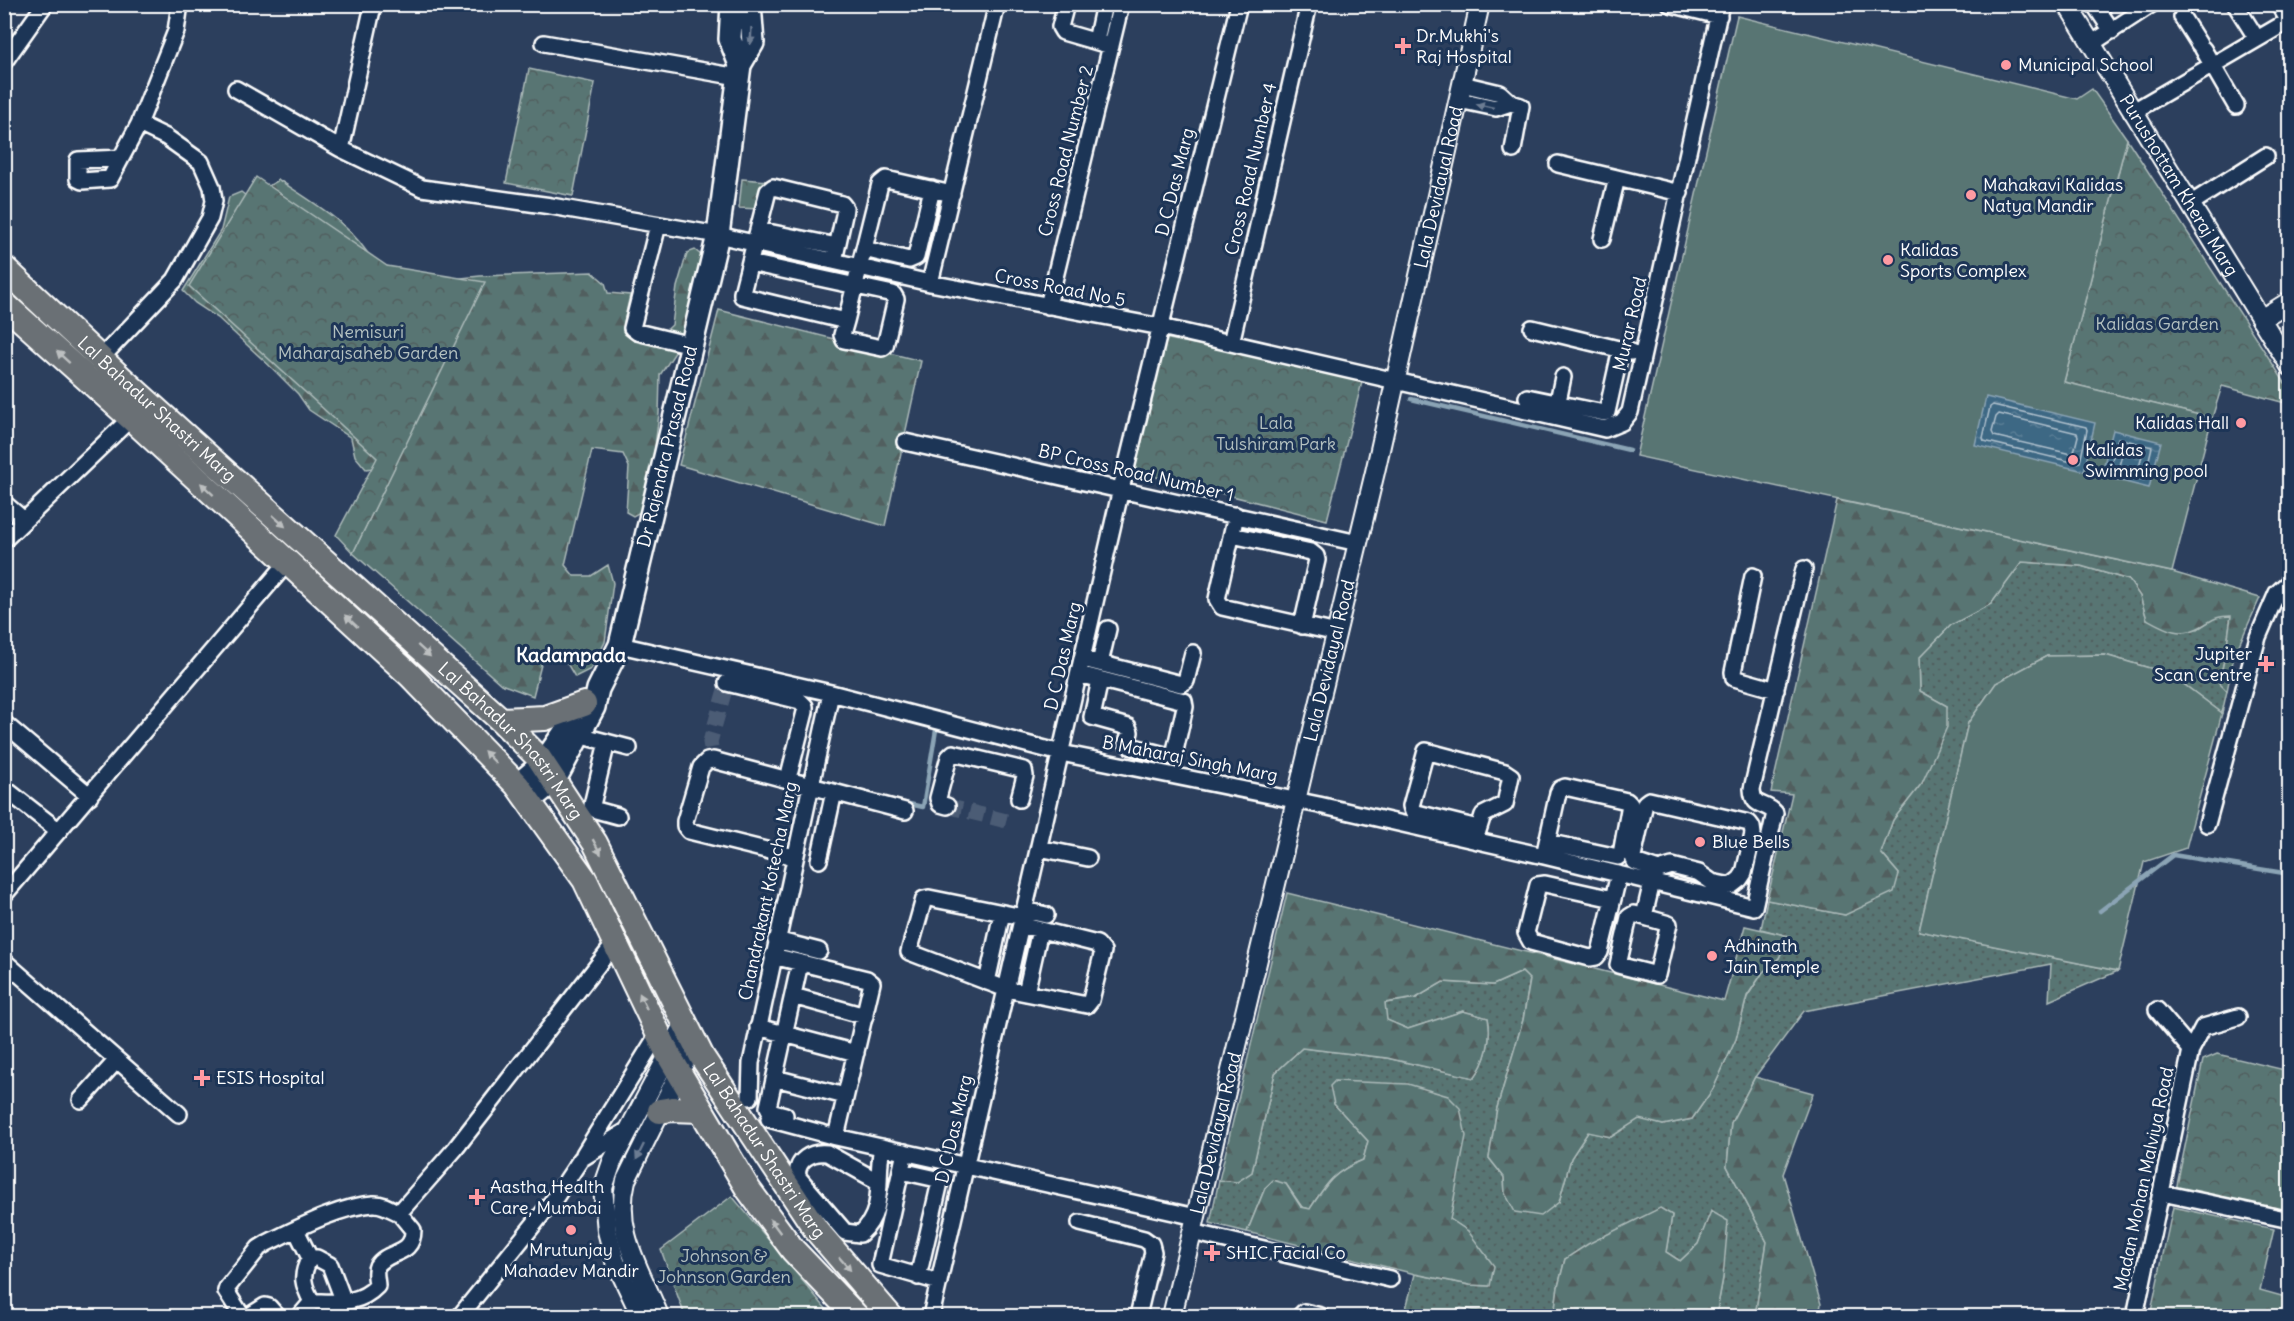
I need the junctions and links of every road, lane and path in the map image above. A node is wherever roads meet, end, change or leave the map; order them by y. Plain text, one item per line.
1 (45, 4) edge
2 (180, 4) edge
3 (732, 4) edge
4 (750, 4) edge
5 (998, 4) edge
6 (1066, 4) edge
7 (1104, 4) edge
8 (1121, 4) edge
9 (1239, 4) edge
10 (1309, 4) edge
11 (1480, 4) edge
12 (1670, 4) edge
13 (2067, 4) edge
14 (2094, 4) edge
15 (2235, 4) edge
16 (2278, 4) edge
17 (2150, 9) edge
18 (372, 10) dead end
19 (1720, 10) edge
20 (2182, 17) dead end
21 (2289, 20) edge
22 (2112, 31) junction
23 (2257, 39) junction
24 (1096, 41) junction
25 (544, 43) dead end
26 (1111, 46) junction
27 (2093, 47) junction
28 (4, 62) edge
29 (2213, 65) junction
30 (739, 71) junction
31 (236, 89) dead end
32 (1461, 92) junction
33 (2236, 106) dead end
34 (2132, 112) junction
35 (139, 124) junction
36 (341, 149) junction
37 (1513, 150) dead end
38 (2266, 156) dead end
39 (120, 158) dead end
40 (1558, 164) dead end
41 (1617, 178) junction
42 (932, 189) junction
43 (1680, 193) junction
44 (951, 194) junction
45 (2190, 204) junction
46 (658, 225) junction
47 (718, 235) junction
48 (757, 237) junction
49 (1602, 239) dead end
50 (864, 249) junction
51 (835, 254) junction
52 (750, 262) junction
53 (860, 267) junction
54 (4, 268) edge
55 (930, 283) junction
56 (855, 285) junction
57 (2289, 301) edge
58 (5, 306) edge
59 (1048, 306) junction
60 (2261, 319) junction
61 (846, 321) junction
62 (1161, 327) junction
63 (1532, 328) dead end
64 (1231, 343) junction
65 (691, 345) junction
66 (1621, 349) junction
67 (1643, 355) junction
68 (101, 358) junction
69 (2289, 366) edge
70 (1563, 377) dead end
71 (1395, 380) junction
72 (1527, 397) dead end
73 (1556, 410) junction
74 (131, 418) junction
75 (906, 442) dead end
76 (1121, 489) junction
77 (4, 503) edge
78 (1236, 515) junction
79 (24, 520) junction
80 (1232, 535) junction
81 (4, 540) edge
82 (1358, 543) junction
83 (287, 563) junction
84 (1804, 569) dead end
85 (1753, 576) dead end
86 (2289, 581) edge
87 (1302, 626) junction
88 (1108, 629) dead end
89 (1337, 633) junction
90 (620, 645) junction
91 (1193, 653) dead end
92 (1083, 659) junction
93 (1100, 663) junction
94 (1079, 674) junction
95 (728, 680) junction
96 (1100, 680) junction
97 (1776, 690) junction
98 (831, 693) junction
99 (591, 696) junction
100 (501, 720) junction
101 (4, 723) edge
102 (579, 735) junction
103 (997, 737) junction
104 (607, 742) junction
105 (711, 747) dead end
106 (629, 748) dead end
107 (1061, 753) junction
108 (991, 761) junction
109 (790, 771) junction
110 (549, 772) junction
111 (811, 781) junction
112 (4, 788) edge
113 (834, 792) junction
114 (523, 793) junction
115 (90, 796) junction
116 (1019, 799) dead end
117 (1297, 800) junction
118 (947, 806) dead end
119 (905, 811) dead end
120 (618, 816) dead end
121 (1431, 824) junction
122 (2207, 824) dead end
123 (59, 831) junction
124 (1476, 834) junction
125 (1039, 848) junction
126 (1546, 849) junction
127 (794, 857) junction
128 (1088, 858) dead end
129 (819, 860) dead end
130 (1686, 869) junction
131 (1619, 874) junction
132 (1652, 882) junction
133 (1682, 890) junction
134 (4, 895) edge
135 (1613, 899) junction
136 (1002, 913) junction
137 (1047, 915) dead end
138 (1644, 916) dead end
139 (1023, 917) junction
140 (1040, 930) junction
141 (781, 941) junction
142 (615, 943) junction
143 (819, 951) dead end
144 (773, 956) junction
145 (4, 961) edge
146 (800, 963) junction
147 (987, 982) junction
148 (1006, 989) junction
149 (1026, 993) junction
150 (793, 996) junction
151 (2157, 1010) dead end
152 (865, 1016) junction
153 (2238, 1017) dead end
154 (757, 1031) junction
155 (689, 1033) junction
156 (784, 1038) junction
157 (2191, 1050) junction
158 (668, 1053) junction
159 (855, 1057) junction
160 (117, 1060) junction
161 (775, 1078) junction
162 (846, 1096) junction
163 (750, 1097) dead end
164 (81, 1100) dead end
165 (700, 1110) junction
166 (179, 1114) dead end
167 (656, 1119) junction
168 (769, 1119) dead end
169 (629, 1128) junction
170 (837, 1133) junction
171 (882, 1147) junction
172 (905, 1152) junction
173 (581, 1159) junction
174 (966, 1165) junction
175 (901, 1171) junction
176 (879, 1182) junction
177 (2162, 1192) junction
178 (399, 1214) junction
179 (2289, 1220) edge
180 (1080, 1223) dead end
181 (1194, 1225) junction
182 (296, 1230) junction
183 (310, 1258) junction
184 (918, 1277) junction
185 (1390, 1279) dead end
186 (939, 1282) junction
187 (312, 1302) junction
188 (344, 1302) junction
189 (653, 1316) edge
190 (242, 1317) edge
191 (249, 1317) edge
192 (277, 1317) edge
193 (300, 1317) edge
194 (460, 1317) edge
195 (856, 1317) edge
196 (890, 1317) edge
197 (931, 1317) edge
198 (1138, 1317) edge
199 (1172, 1317) edge
200 (1300, 1317) edge
201 (1321, 1317) edge
202 (2135, 1317) edge

1 - 28 street
2 - 35 street
3 - 30 main road, Dr Rajendra Prasad Road
4 -> 30 main road, Dr Rajendra Prasad Road
5 - 44 street
6 - 24 street
7 - 24 street
8 - 26 street, Cross Road Number 2
9 - 62 street, D C Das Marg
10 - 64 street, Cross Road Number 4
11 - 32 street, Lala Devidayal Road
12 - 19 street
13 - 27 street, Purushottam Kheraj Marg
14 - 22 street
15 - 23 street
16 - 21 street
17 - 22 street
17 - 27 street
18 - 36 street
19 - 43 street, Murar Road
20 - 29 street
21 - 23 street
22 - 27 street
23 - 29 street
24 - 26 street
25 - 30 street
26 - 59 street, Cross Road Number 2
27 - 34 street, Purushottam Kheraj Marg
29 - 33 street
29 - 34 street
30 - 47 main road, Dr Rajendra Prasad Road
31 - 36 street, Cross Road No 5
32 - 37 street
32 - 71 street, Lala Devidayal Road
34 - 45 street, Purushottam Kheraj Marg
35 - 39 street
35 - 68 street
36 - 46 street, Cross Road No 5
38 - 45 street
40 - 41 street
41 - 43 street
41 - 49 street
42 - 44 street
42 - 50 street
42 - 50 street
43 - 67 street, Murar Road
44 - 55 street
45 - 60 street, Purushottam Kheraj Marg
46 - 47 street, Cross Road No 5
46 - 65 street
47 - 48 street, Cross Road No 5
47 - 65 main road, Dr Rajendra Prasad Road
48 - 51 street, Cross Road No 5
48 - 51 street
48 - 52 street
50 - 53 street
51 - 53 street, Cross Road No 5
52 - 56 street
52 - 61 street
53 - 55 street, Cross Road No 5
53 - 56 street
54 - 68 main road, Lal Bahadur Shastri Marg
55 - 59 street, Cross Road No 5
56 - 61 street
56 - 61 street
57 - 60 street
74 -> 58 main road, Lal Bahadur Shastri Marg
59 - 62 street, Cross Road No 5
60 - 69 street, Purushottam Kheraj Marg
62 - 64 street, Cross Road No 5
62 - 76 street, D C Das Marg
63 - 66 street
64 - 71 street, Cross Road No 5
65 - 90 main road, Dr Rajendra Prasad Road
66 - 67 street
66 - 73 street
67 - 73 street, Murar Road
68 -> 100 main road, Lal Bahadur Shastri Marg
70 - 73 street
71 - 73 street, Murar Road
71 - 82 street, Lala Devidayal Road
72 - 73 street
74 - 79 street
83 -> 74 main road, Lal Bahadur Shastri Marg
75 - 76 street, BP Cross Road Number 1
76 - 78 street, BP Cross Road Number 1
76 - 92 street, D C Das Marg
77 - 79 street
78 - 80 street
78 - 82 street, BP Cross Road Number 1
79 - 81 street
80 - 87 street
80 - 87 street
82 - 89 street, Lala Devidayal Road
114 -> 83 main road, Lal Bahadur Shastri Marg
83 - 115 street
84 - 97 street
85 - 97 street
86 - 122 street
87 - 89 street
88 - 93 street
89 - 117 street, Lala Devidayal Road
90 - 95 street, B Maharaj Singh Marg
90 - 99 main road, Dr Rajendra Prasad Road
91 - 93 street
92 - 93 street
92 - 94 street, D C Das Marg
94 - 96 street
94 - 107 street, D C Das Marg
95 - 98 street, B Maharaj Singh Marg
95 - 109 street
96 - 96 street
97 - 133 street, B Maharaj Singh Marg
98 - 103 street, B Maharaj Singh Marg
98 - 111 street, Chandrakant Kotecha Marg
99 - 100 main road
99 - 102 main road, Dr Rajendra Prasad Road
99 - 110 main road
100 - 110 main road, Lal Bahadur Shastri Marg
101 - 115 street
102 - 104 street
102 - 110 main road, Dr Rajendra Prasad Road
103 - 107 street, B Maharaj Singh Marg
103 - 108 street
104 - 106 street
104 - 120 street
105 - 109 street
107 - 117 street, B Maharaj Singh Marg
107 - 125 street, D C Das Marg
108 - 116 street
108 - 118 street
109 - 111 street
110 - 114 main road, Dr Rajendra Prasad Road
110 -> 155 main road, Lal Bahadur Shastri Marg
111 - 113 street
111 - 127 street, Chandrakant Kotecha Marg
111 - 127 street
112 - 123 street
113 - 119 street
113 - 129 street
114 - 142 main road, Lal Bahadur Shastri Marg
115 - 123 street
117 - 121 street, B Maharaj Singh Marg
117 - 181 street, Lala Devidayal Road
121 - 124 street, B Maharaj Singh Marg
121 - 124 street
123 - 134 street
124 - 126 street, B Maharaj Singh Marg
125 - 128 street
125 - 139 street, D C Das Marg
126 - 126 street
126 - 131 street, B Maharaj Singh Marg
127 - 141 street, Chandrakant Kotecha Marg
130 - 130 street
130 - 133 street
131 - 132 street, B Maharaj Singh Marg
131 - 135 street
132 - 133 street, B Maharaj Singh Marg
132 - 138 street
135 - 135 street
136 - 139 street
136 - 147 street
136 - 147 street
137 - 139 street
139 - 140 street
139 - 148 street, D C Das Marg
140 - 149 street
140 - 149 street
141 - 143 street
141 - 144 street, Chandrakant Kotecha Marg
158 -> 142 main road, Lal Bahadur Shastri Marg
142 - 178 street
144 - 146 street
144 - 154 street, Chandrakant Kotecha Marg
145 - 160 street
146 - 150 street
146 - 152 street
147 - 148 street
148 - 149 street
148 - 174 street, D C Das Marg
150 - 152 street
150 - 156 street
151 - 157 street
152 - 159 street
153 - 157 street
154 - 156 street
154 - 163 street, Chandrakant Kotecha Marg
155 - 158 street
155 -> 196 main road, Lal Bahadur Shastri Marg
156 - 159 street
156 - 161 street
157 - 177 street, Madan Mohan Malviya Road
158 - 165 main road, Lal Bahadur Shastri Marg
158 - 167 street
158 - 169 street
158 - 173 street
159 - 162 street
160 - 164 street
160 - 166 street
161 - 162 street
161 - 170 street
162 - 170 street
165 - 167 main road
195 -> 165 main road, Lal Bahadur Shastri Marg
167 - 169 street
167 -> 189 street
168 - 170 street
169 - 173 street
169 - 189 street
170 - 171 street
171 - 172 street
171 - 176 street
172 - 174 street
172 - 175 street
173 - 194 street
174 - 181 street
174 - 186 street, D C Das Marg
175 - 184 street
175 - 184 street
176 - 176 street
177 - 179 street
177 - 202 street, Madan Mohan Malviya Road
178 - 182 street
178 - 188 street
180 - 198 street
181 - 185 street
181 - 199 street, Lala Devidayal Road
182 - 183 street
182 - 190 street
183 - 187 street
183 - 188 street
184 - 186 street
186 - 197 street, D C Das Marg
187 - 188 street
187 - 193 street
191 - 192 street
200 - 201 street

